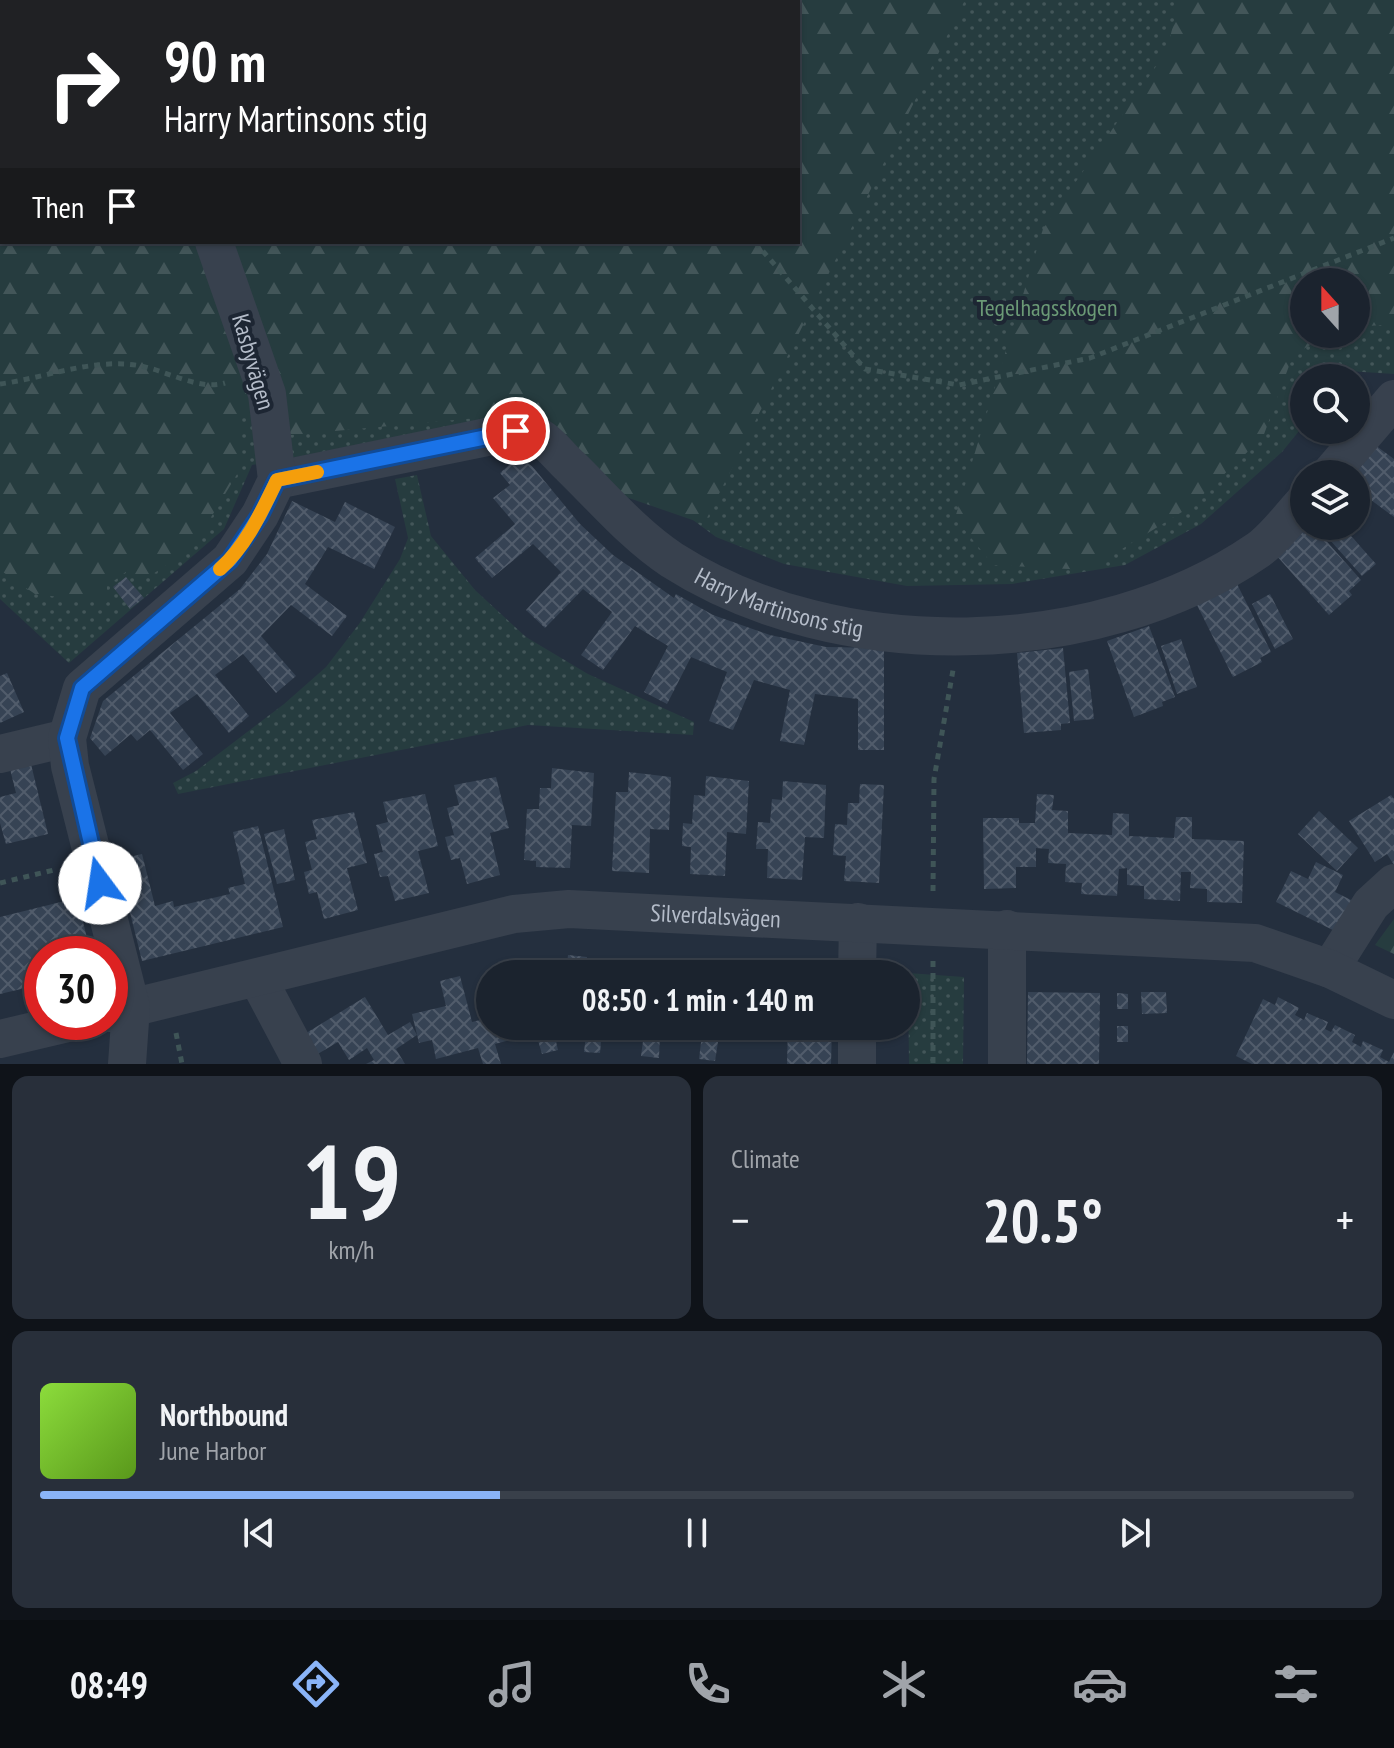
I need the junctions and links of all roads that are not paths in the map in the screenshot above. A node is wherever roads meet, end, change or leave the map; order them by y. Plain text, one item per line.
1 (215, 244) edge
2 (1394, 399) edge
3 (1342, 460) edge
4 (277, 480) junction
5 (1290, 517) edge
6 (67, 738) junction
7 (0, 754) edge
8 (1394, 883) edge
9 (858, 922) junction
10 (1007, 929) junction
11 (106, 936) edge
12 (857, 960) edge
13 (1330, 969) junction
14 (258, 979) junction
15 (1394, 1000) edge
16 (128, 1008) edge
17 (24, 1033) edge
18 (0, 1039) edge
19 (857, 1040) edge
20 (303, 1064) edge
21 (857, 1064) edge
22 (1007, 1064) edge

1 - 4 street, Kasbyvägen
2 - 3 street
4 - 5 street, Harry Martinsons stig
4 - 6 street
6 - 7 street
6 - 11 street
8 - 13 street
9 - 10 street, Silverdalsvägen
9 - 12 street
9 - 14 street, Silverdalsvägen
10 - 13 street, Silverdalsvägen
10 - 22 street
13 - 15 street, Silverdalsvägen
14 - 16 street, Silverdalsvägen
14 - 20 street
17 - 18 street
19 - 21 street

